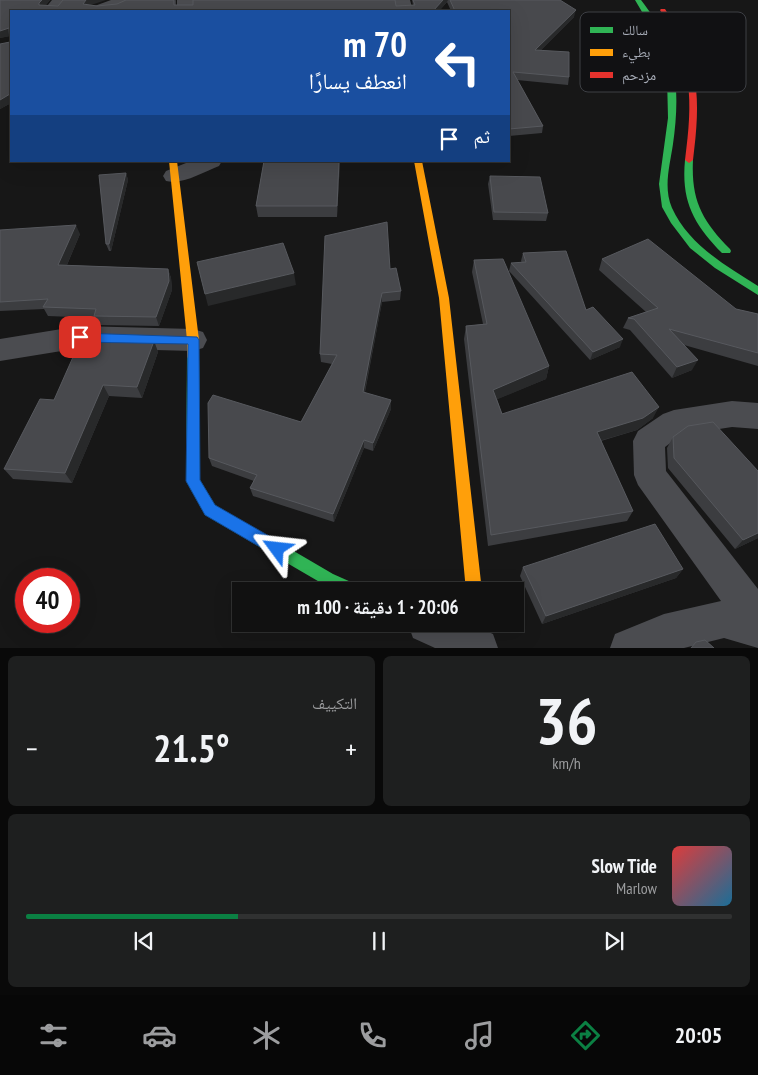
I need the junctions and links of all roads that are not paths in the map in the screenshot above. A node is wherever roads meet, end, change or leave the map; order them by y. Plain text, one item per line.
1 (61, 0) edge
2 (126, 0) edge
3 (638, 0) edge
4 (655, 0) edge
5 (52, 10) edge
6 (98, 10) edge
7 (646, 12) edge
8 (664, 12) edge
9 (671, 92) edge
10 (694, 92) edge
11 (671, 108) junction
12 (695, 111) junction
13 (206, 162) edge
14 (418, 162) edge
15 (174, 169) edge
16 (733, 256) dead end
17 (758, 291) edge
18 (193, 340) junction
19 (0, 350) edge
20 (758, 416) edge
21 (335, 582) edge
22 (473, 582) edge
23 (758, 620) edge
24 (758, 630) edge
25 (445, 632) edge
26 (478, 632) edge
27 (479, 647) edge
28 (629, 648) edge

1 - 5 street
2 - 6 street
3 - 7 main road
4 - 8 main road
9 - 11 main road
10 - 12 main road
11 - 12 main road
11 - 17 main road
12 - 16 main road
13 - 15 street
14 - 22 main road
15 - 18 main road
18 - 19 street
18 - 21 main road
20 - 23 street
24 - 28 street
25 - 27 street
26 - 27 street

